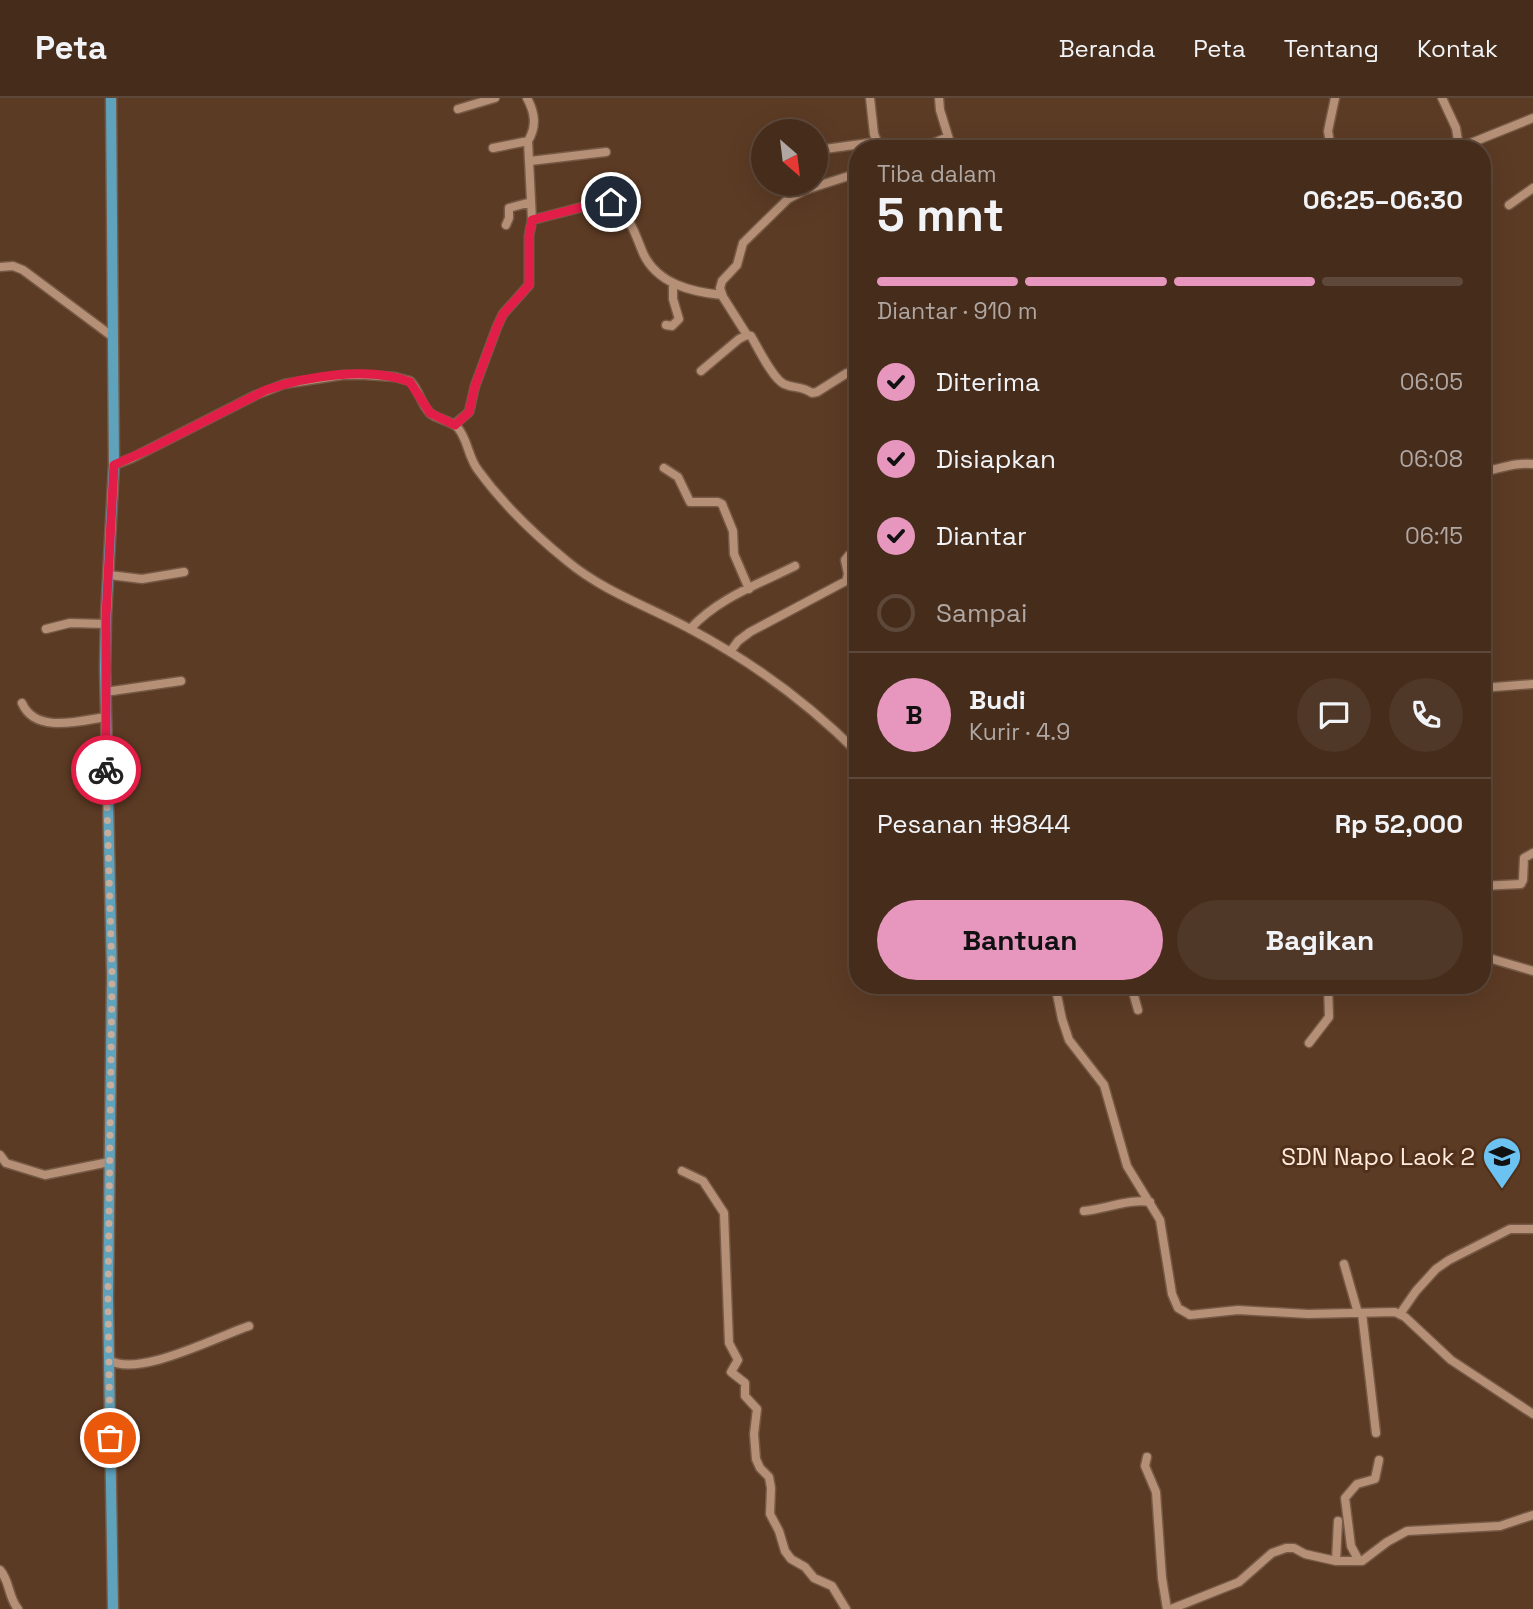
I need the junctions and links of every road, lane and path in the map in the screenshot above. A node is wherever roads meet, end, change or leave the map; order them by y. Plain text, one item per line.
1 (111, 98) edge
2 (495, 98) edge
3 (527, 98) edge
4 (870, 98) edge
5 (939, 98) edge
6 (1335, 98) edge
7 (1442, 98) edge
8 (458, 109) dead end
9 (1533, 118) edge
10 (948, 137) junction
11 (877, 140) edge
12 (941, 140) edge
13 (949, 140) edge
14 (1330, 140) edge
15 (1457, 140) edge
16 (1477, 140) edge
17 (528, 141) junction
18 (849, 147) edge
19 (493, 148) dead end
20 (828, 149) edge
21 (606, 152) dead end
22 (530, 161) junction
23 (849, 176) edge
24 (1533, 188) edge
25 (531, 202) junction
26 (1508, 205) dead end
27 (532, 220) junction
28 (506, 225) dead end
29 (0, 267) edge
30 (673, 284) junction
31 (723, 295) junction
32 (666, 325) dead end
33 (747, 335) junction
34 (113, 337) junction
35 (701, 371) dead end
36 (849, 373) edge
37 (455, 425) junction
38 (1533, 464) edge
39 (114, 465) junction
40 (664, 468) dead end
41 (1491, 471) edge
42 (849, 555) edge
43 (795, 566) dead end
44 (184, 572) dead end
45 (109, 575) junction
46 (749, 589) junction
47 (107, 624) junction
48 (46, 629) dead end
49 (690, 629) junction
50 (730, 652) junction
51 (181, 681) dead end
52 (1533, 684) edge
53 (1491, 687) edge
54 (105, 692) junction
55 (22, 703) dead end
56 (105, 717) junction
57 (849, 745) edge
58 (1533, 853) edge
59 (1491, 886) edge
60 (1491, 959) edge
61 (1533, 971) edge
62 (1057, 994) edge
63 (1134, 994) edge
64 (1328, 994) edge
65 (1138, 1010) dead end
66 (1309, 1043) dead end
67 (0, 1155) edge
68 (109, 1162) junction
69 (682, 1171) dead end
70 (1150, 1202) junction
71 (1084, 1210) dead end
72 (1533, 1229) edge
73 (1345, 1264) dead end
74 (1360, 1313) junction
75 (1400, 1314) junction
76 (249, 1326) dead end
77 (109, 1360) junction
78 (1533, 1414) edge
79 (1376, 1433) dead end
80 (1147, 1457) dead end
81 (1379, 1460) dead end
82 (1533, 1515) edge
83 (1338, 1521) dead end
84 (1336, 1560) junction
85 (1359, 1561) junction
86 (0, 1570) edge
87 (10, 1595) junction
88 (0, 1598) edge
89 (18, 1609) edge
90 (113, 1609) edge
91 (846, 1609) edge
92 (1169, 1609) edge

1 - 34 main road
2 - 8 street
3 - 17 street
4 - 11 street
5 - 10 street
6 - 14 street
7 - 15 street
9 - 16 street
10 - 12 street
10 - 13 street
17 - 19 street
17 - 22 street
18 - 20 street
21 - 22 street
22 - 25 street
23 - 31 street
24 - 26 street
25 - 27 street
25 - 28 street
27 - 30 street
27 - 37 street
29 - 34 street
30 - 31 street
30 - 32 street
31 - 33 street
33 - 35 street
33 - 36 street
34 - 39 main road
37 - 39 street
37 - 49 street
38 - 41 street
39 - 45 main road
40 - 46 street
42 - 50 street
43 - 46 street
44 - 45 street
45 - 47 main road
46 - 49 street
47 - 48 street
47 - 54 main road
49 - 50 street
50 - 57 street
51 - 54 street
52 - 53 street
54 - 56 main road
55 - 56 street
56 - 68 main road
58 - 59 street
60 - 61 street
62 - 70 street
63 - 65 street
64 - 66 street
67 - 68 street
68 - 77 main road
69 - 91 street
70 - 71 street
70 - 74 street
72 - 75 street
73 - 74 street
74 - 75 street
74 - 79 street
75 - 78 street
76 - 77 street
77 - 90 main road
80 - 92 street
81 - 85 street
82 - 85 street
83 - 84 street
84 - 85 street
84 - 92 street
86 - 87 street
87 - 88 street
87 - 89 street

